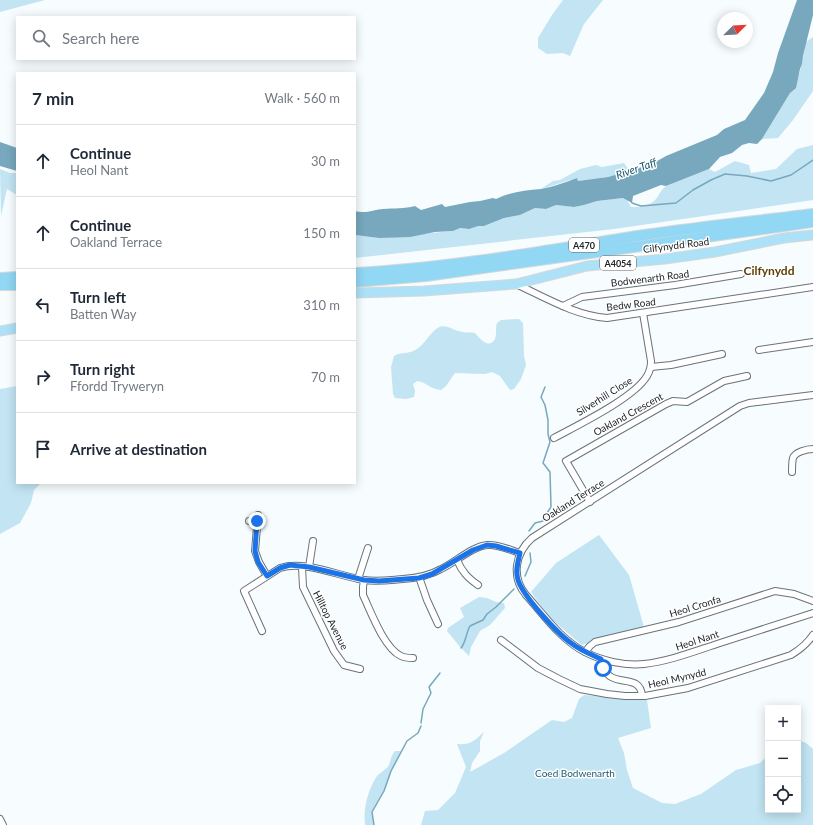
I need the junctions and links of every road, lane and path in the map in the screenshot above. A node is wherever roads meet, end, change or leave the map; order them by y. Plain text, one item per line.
1 (813, 214) edge
2 (813, 222) edge
3 (813, 236) edge
4 (356, 273) edge
5 (741, 274) dead end
6 (16, 277) edge
7 (0, 278) edge
8 (356, 282) edge
9 (516, 284) junction
10 (0, 285) edge
11 (16, 285) edge
12 (813, 287) edge
13 (356, 293) edge
14 (563, 306) junction
15 (643, 313) junction
16 (16, 328) edge
17 (0, 331) edge
18 (813, 342) edge
19 (759, 350) dead end
20 (722, 354) dead end
21 (651, 367) junction
22 (747, 376) dead end
23 (813, 395) edge
24 (554, 438) dead end
25 (813, 449) edge
26 (792, 472) dead end
27 (590, 502) junction
28 (249, 520) dead end
29 (313, 541) dead end
30 (368, 548) dead end
31 (520, 553) junction
32 (457, 560) junction
33 (305, 567) junction
34 (267, 576) junction
35 (419, 578) junction
36 (361, 580) junction
37 (478, 585) dead end
38 (813, 601) edge
39 (813, 613) edge
40 (438, 624) dead end
41 (262, 631) dead end
42 (813, 635) edge
43 (501, 640) dead end
44 (585, 652) junction
45 (413, 658) dead end
46 (601, 659) junction
47 (360, 669) dead end
48 (642, 696) junction
49 (0, 819) edge
50 (3, 825) edge

1 - 4 highway, A470
2 - 8 highway, A470
3 - 9 main road, Cilfynydd Road / A4054
5 - 14 street, Bodwenarth Road
6 - 7 highway
9 - 13 main road, Cilfynydd Road / A4054
9 - 14 street, Bedw Road
10 - 11 highway
12 - 15 street, Bedw Road
14 - 15 street, Bedw Road
15 - 21 street
16 - 17 main road
18 - 19 street
20 - 21 street
21 - 24 street, Silverhill Close
22 - 27 street, Oakland Crescent
23 - 27 street, Oakland Terrace
25 - 26 street
27 - 31 street, Oakland Terrace
28 - 34 street
29 - 33 street, Hilltop Avenue
30 - 36 street
31 - 32 street
31 - 44 street
32 - 35 street
32 - 37 street
33 - 34 street
33 - 36 street
33 - 47 street, Hilltop Avenue
34 - 41 street
35 - 36 street
35 - 40 street
36 - 45 street
38 - 44 street, Heol Cronfa
39 - 46 street, Heol Nant
42 - 48 street, Heol Mynydd
43 - 48 street, Heol Mynydd
44 - 46 street, Heol Nant
46 - 48 street
49 - 50 street

